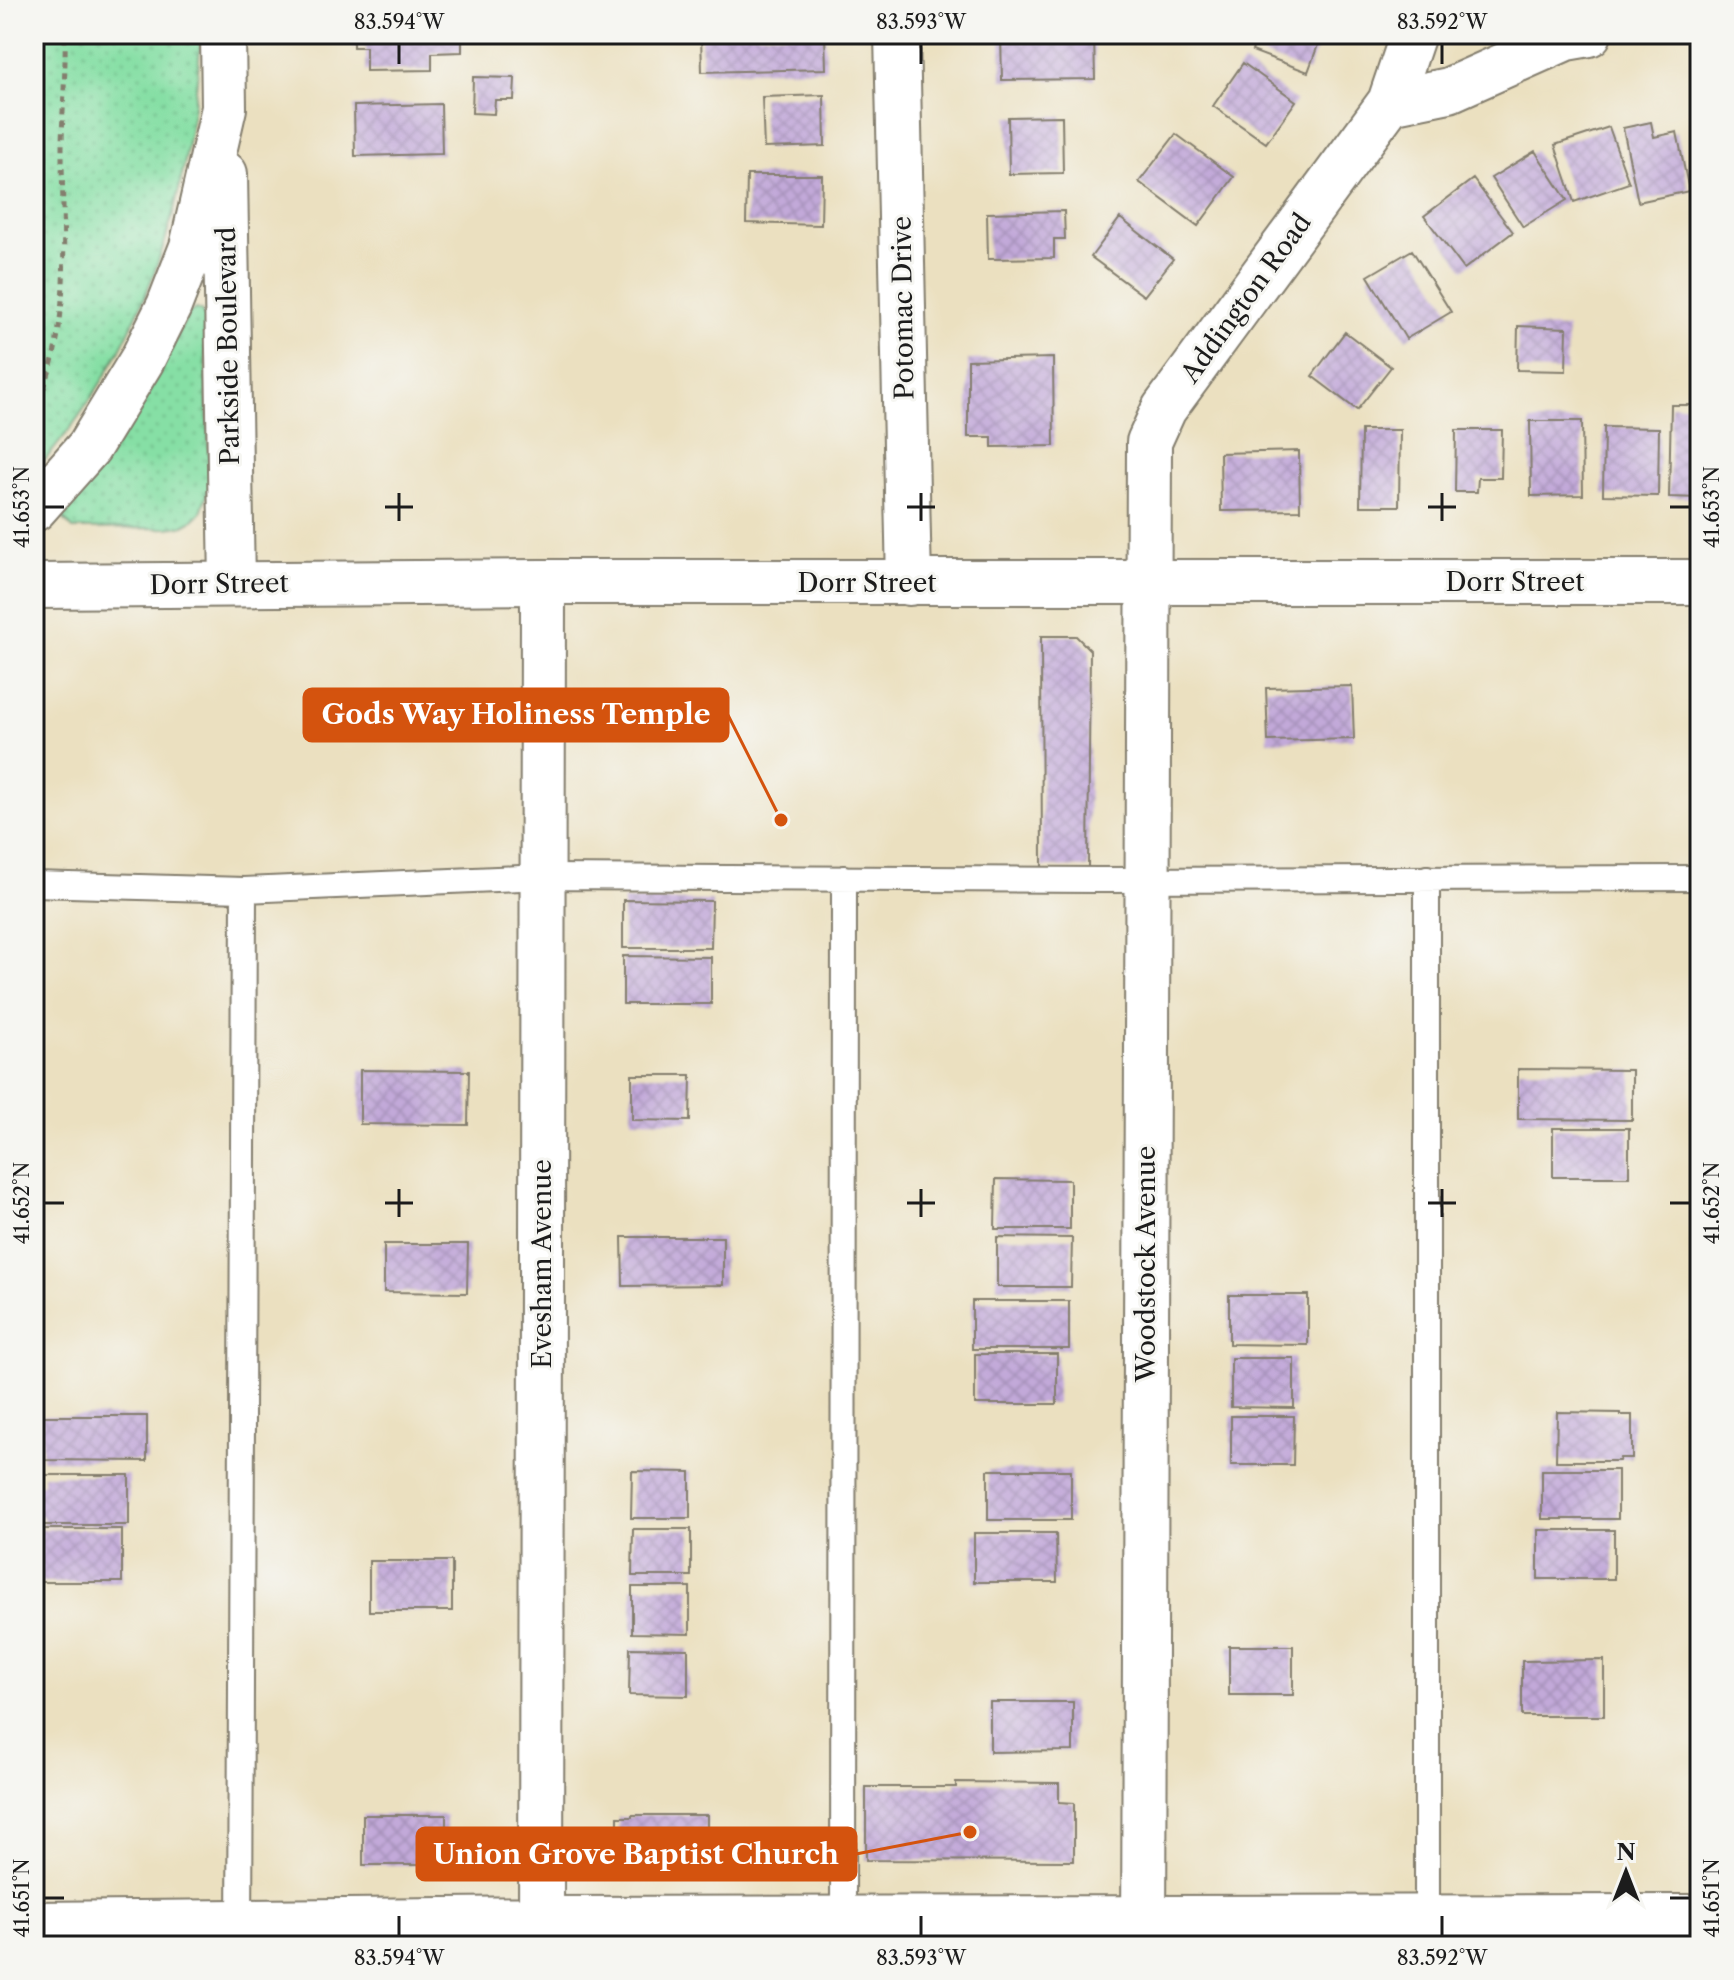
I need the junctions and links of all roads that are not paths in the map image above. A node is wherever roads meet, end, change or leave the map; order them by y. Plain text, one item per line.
1 (223, 34) edge
2 (897, 34) edge
3 (1413, 34) edge
4 (1572, 35) edge
5 (1390, 102) junction
6 (224, 108) junction
7 (34, 509) edge
8 (543, 582) junction
9 (1700, 582) edge
10 (909, 583) junction
11 (1147, 583) junction
12 (232, 584) junction
13 (34, 586) edge
14 (543, 877) junction
15 (844, 878) junction
16 (1427, 878) junction
17 (1700, 878) edge
18 (1147, 880) junction
19 (34, 884) edge
20 (244, 890) junction
21 (1700, 1917) edge
22 (34, 1924) edge
23 (1424, 1927) edge
24 (541, 1932) edge
25 (843, 1933) edge
26 (1144, 1933) edge
27 (240, 1934) edge

1 - 6 street, Parkside Boulevard
2 - 10 street, Potomac Drive
3 - 5 street, Addington Road
4 - 5 street
5 - 11 street, Addington Road
6 - 7 street, Parkside Boulevard
6 - 12 street, Parkside Boulevard
8 - 10 street, Dorr Street
8 - 12 street, Dorr Street
8 - 14 street, Evesham Avenue
9 - 11 street, Dorr Street
10 - 11 street, Dorr Street
11 - 18 street, Woodstock Avenue
12 - 13 street, Dorr Street
14 - 15 lane
14 - 20 lane
14 - 24 street, Evesham Avenue
15 - 18 lane
15 - 25 lane
16 - 17 lane
16 - 18 lane
16 - 23 lane
18 - 26 street, Woodstock Avenue
19 - 20 lane
20 - 27 lane
21 - 23 street
22 - 27 street
23 - 26 street
24 - 25 street
24 - 27 street
25 - 26 street

